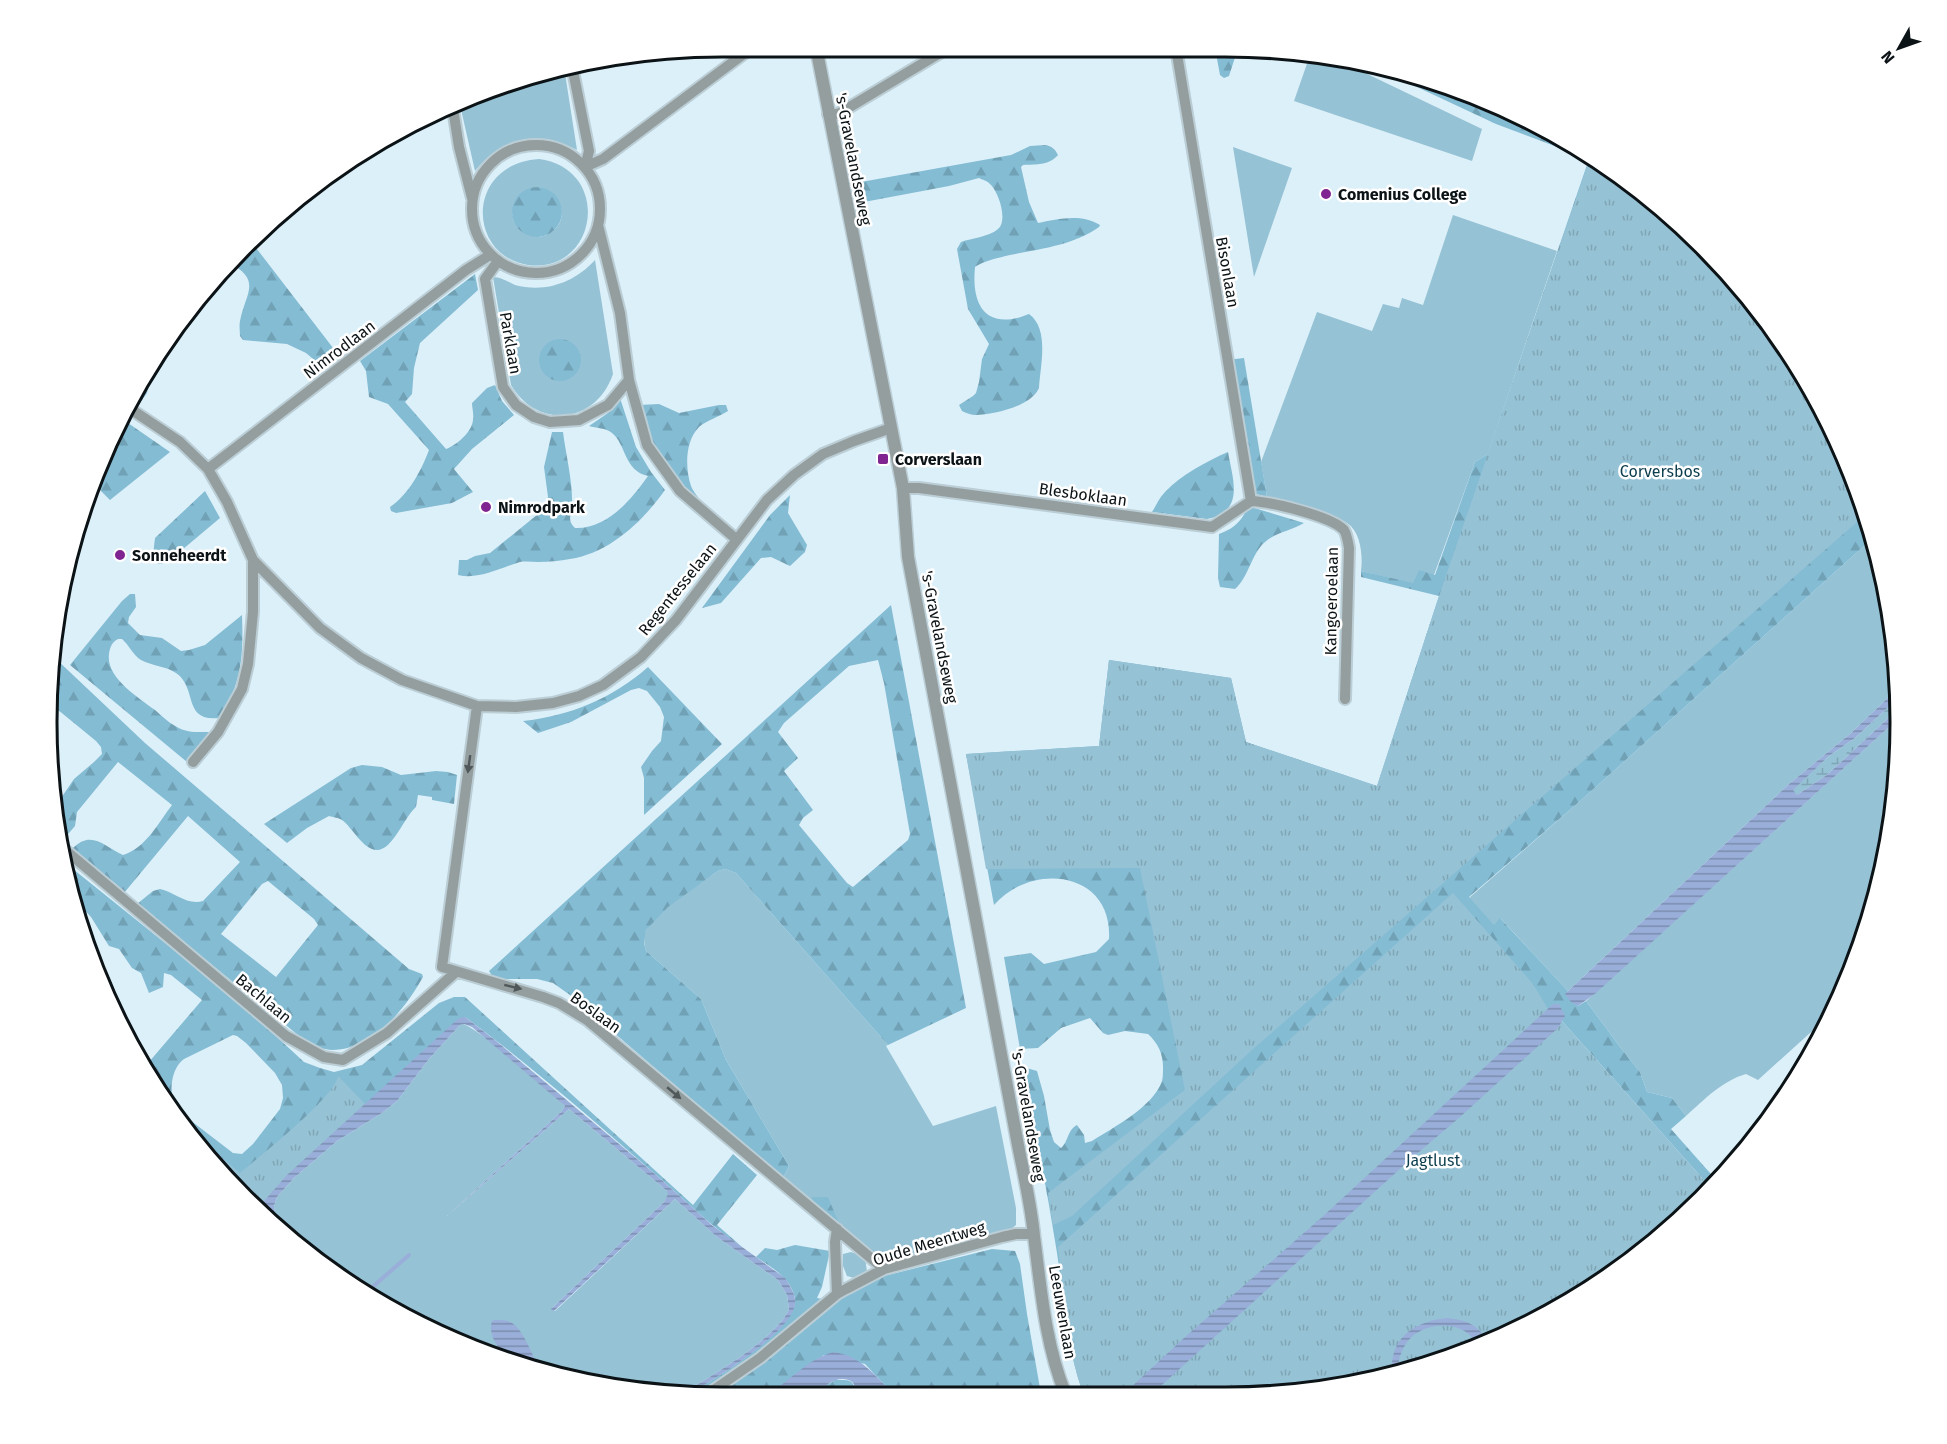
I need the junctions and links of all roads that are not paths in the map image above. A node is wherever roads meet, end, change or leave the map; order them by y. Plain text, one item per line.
1 (740, 57) edge
2 (818, 57) edge
3 (933, 57) edge
4 (1177, 57) edge
5 (574, 74) edge
6 (454, 114) edge
7 (828, 114) junction
8 (585, 167) junction
9 (472, 198) junction
10 (598, 225) junction
11 (494, 258) junction
12 (629, 380) junction
13 (134, 412) edge
14 (891, 428) junction
15 (208, 469) junction
16 (903, 488) junction
17 (1251, 501) junction
18 (736, 539) junction
19 (253, 560) junction
20 (1345, 699) dead end
21 (477, 706) junction
22 (193, 762) dead end
23 (71, 855) edge
24 (456, 972) junction
25 (837, 1229) junction
26 (1034, 1234) junction
27 (884, 1269) junction
28 (837, 1294) junction
29 (718, 1387) edge
30 (1063, 1387) edge

1 - 8 street
2 - 7 street, 's-Gravelandseweg
3 - 7 street
4 - 17 street, Bisonlaan
5 - 8 street
6 - 9 street
7 - 14 street, 's-Gravelandseweg
8 - 9 street
8 - 10 street
9 - 11 street
10 - 11 street
10 - 12 street
11 - 12 street, Parklaan
11 - 15 street, Nimrodlaan
12 - 18 street
13 - 15 street
14 - 16 street, 's-Gravelandseweg
14 - 18 street, Regentesselaan
15 - 19 street
16 - 17 street, Blesboklaan
16 - 26 street, 's-Gravelandseweg
17 - 20 street, Kangoeroelaan
18 - 21 street, Regentesselaan
19 - 21 street, Regentesselaan
19 - 22 street
21 -> 24 street
23 - 24 street, Bachlaan
24 -> 25 street, Boslaan
25 - 27 street, Boslaan
25 - 28 street
26 - 27 street, Oude Meentweg
26 - 30 street, Leeuwenlaan
27 - 28 street, Oude Meentweg
28 - 29 street, Oude Meentweg

